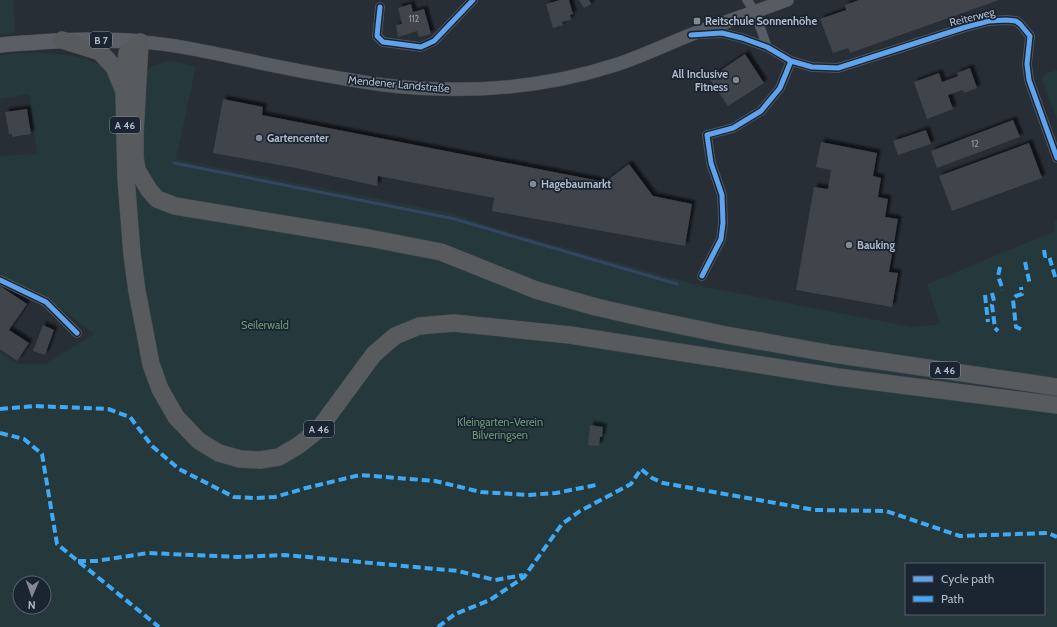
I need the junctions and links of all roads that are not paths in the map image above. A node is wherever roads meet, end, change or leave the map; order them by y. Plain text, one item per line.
1 (473, 0) edge
2 (747, 0) edge
3 (787, 0) edge
4 (380, 7) dead end
5 (755, 12) junction
6 (691, 35) junction
7 (62, 40) junction
8 (140, 42) junction
9 (0, 44) edge
10 (767, 47) junction
11 (791, 61) junction
12 (124, 91) junction
13 (1057, 158) edge
14 (702, 276) dead end
15 (0, 280) edge
16 (77, 333) dead end
17 (1057, 387) edge
18 (1057, 405) edge

1 - 4 street
2 - 5 street
3 - 5 main road, Mendener Landstraße
5 - 6 main road, Mendener Landstraße
5 - 10 street
6 - 8 main road, Mendener Landstraße
6 - 10 street, Reiterweg
7 - 8 main road, Mendener Landstraße / B 7
7 - 9 main road, Mendener Landstraße / B 7
7 - 12 highway, A 46
8 - 12 highway, A 46
8 - 17 highway, A 46
10 - 11 street, Reiterweg
11 - 13 street, Reiterweg
11 - 14 street
12 - 18 highway, A 46
15 - 16 street

